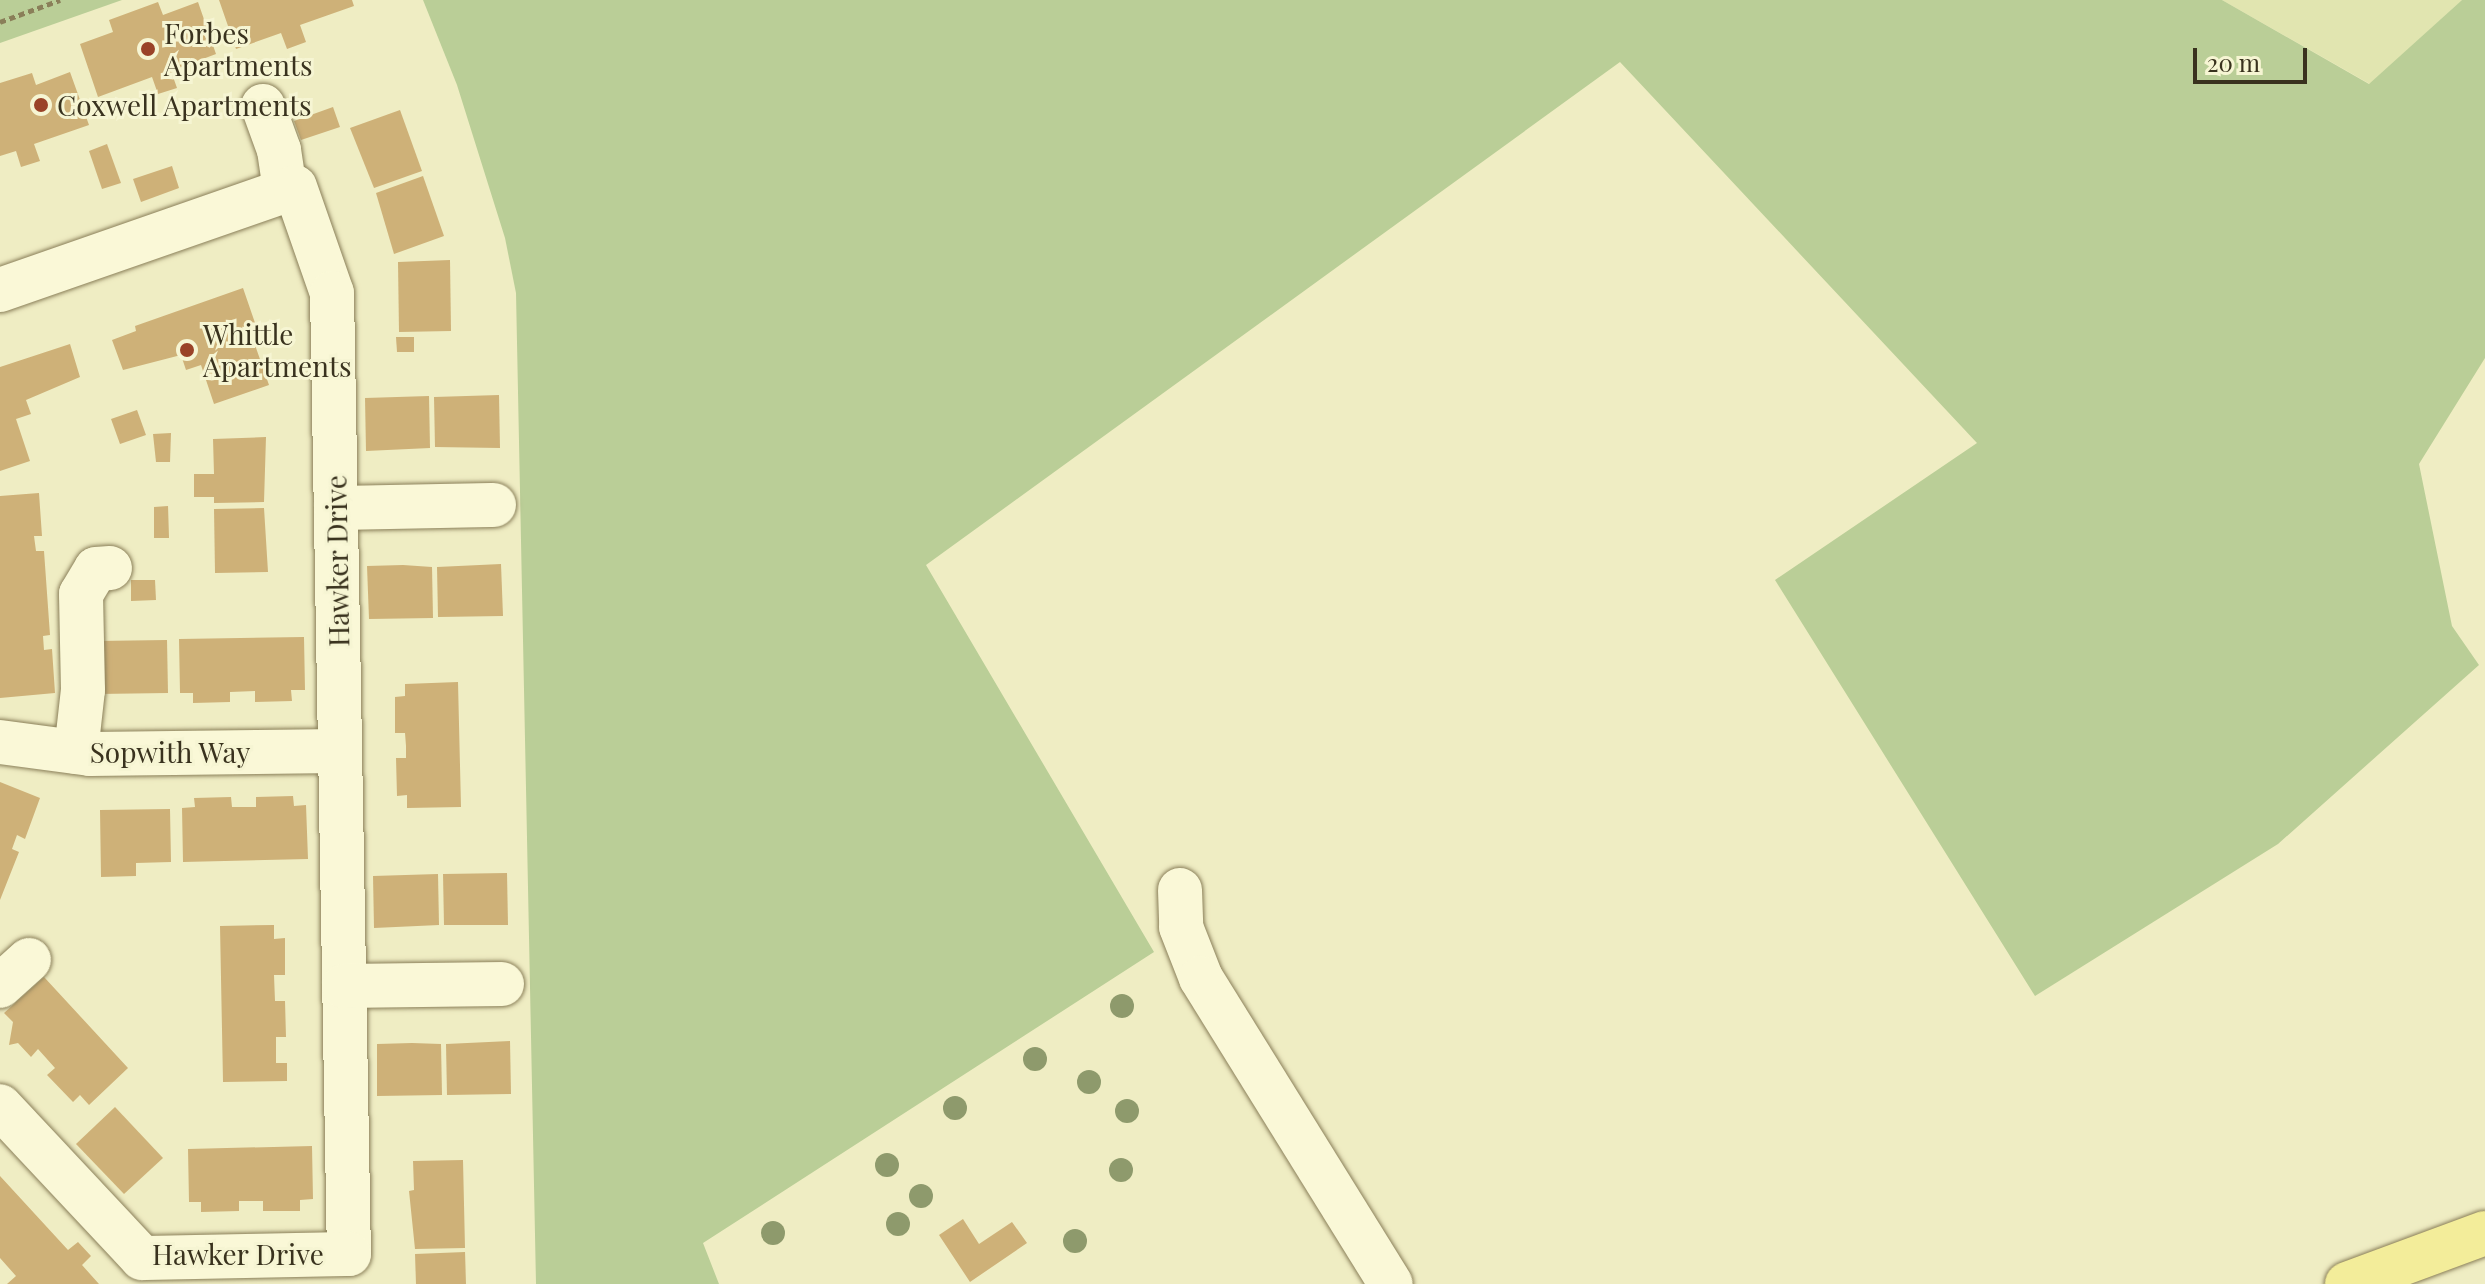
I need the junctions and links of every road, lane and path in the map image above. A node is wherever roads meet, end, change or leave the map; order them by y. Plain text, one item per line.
1 (60, 0) edge
2 (0, 22) edge
3 (263, 106) dead end
4 (285, 190) junction
5 (0, 290) edge
6 (494, 505) dead end
7 (336, 508) junction
8 (110, 568) dead end
9 (0, 742) edge
10 (340, 751) junction
11 (76, 752) junction
12 (1180, 890) dead end
13 (502, 984) dead end
14 (344, 986) junction
15 (0, 1106) edge
16 (2485, 1233) edge
17 (349, 1269) edge
18 (1391, 1284) edge
19 (2347, 1284) edge

1 - 2 path
3 - 4 street
4 - 5 street
4 - 7 street, Hawker Drive
6 - 7 street
7 - 10 street, Hawker Drive
8 - 11 street
9 - 11 street, Sopwith Way
10 - 11 street, Sopwith Way
10 - 14 street, Hawker Drive
12 - 18 street
13 - 14 street
14 - 17 street, Hawker Drive
15 - 17 street, Hawker Drive
16 - 19 main road

